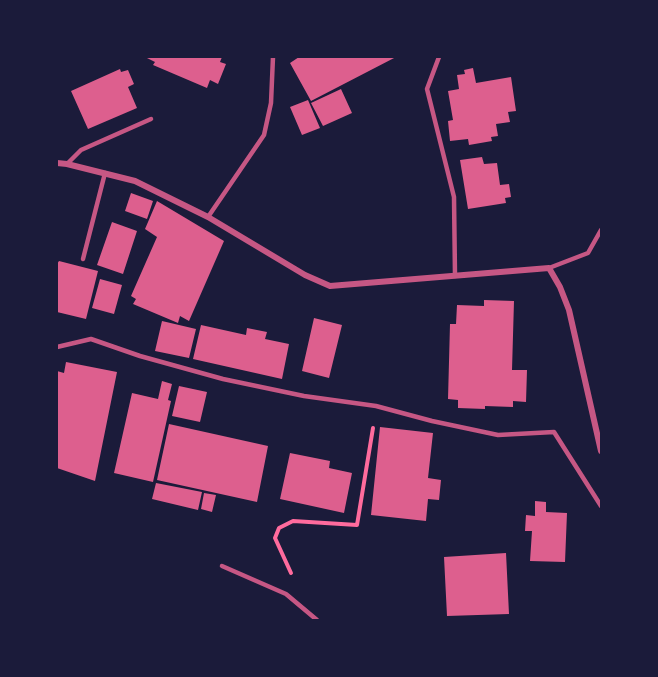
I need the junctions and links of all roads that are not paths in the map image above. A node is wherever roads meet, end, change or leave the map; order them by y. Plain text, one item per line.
1 (273, 57) edge
2 (439, 57) edge
3 (151, 119) dead end
4 (57, 163) edge
5 (67, 164) junction
6 (105, 173) junction
7 (208, 217) junction
8 (601, 230) edge
9 (83, 259) dead end
10 (549, 268) junction
11 (455, 276) junction
12 (57, 347) edge
13 (601, 451) edge
14 (601, 506) edge
15 (222, 566) dead end
16 (317, 620) edge

1 - 7 lane
2 - 11 lane
3 - 5 lane
4 - 5 street
5 - 6 street
6 - 7 street
6 - 9 lane
7 - 11 street
8 - 10 lane
10 - 11 street
10 - 13 street
12 - 14 lane
15 - 16 lane

